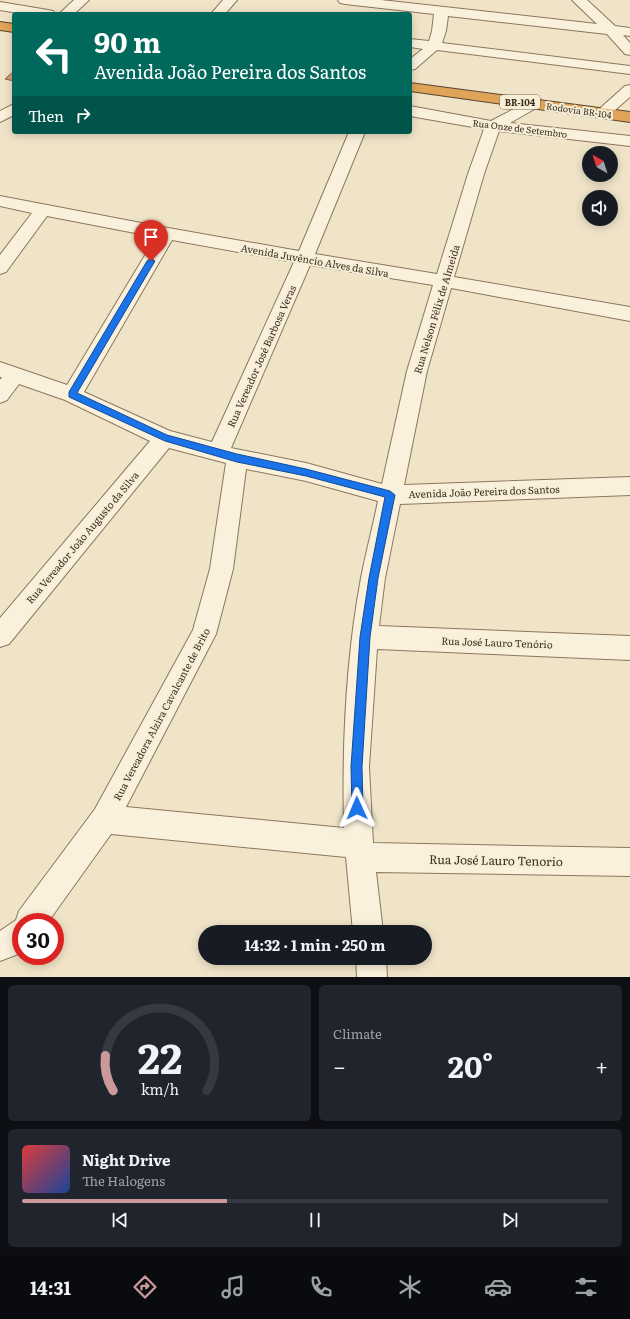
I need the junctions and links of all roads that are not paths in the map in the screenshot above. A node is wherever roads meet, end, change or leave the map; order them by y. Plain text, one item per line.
1 (82, 0) edge
2 (230, 0) edge
3 (345, 0) edge
4 (579, 0) edge
5 (0, 6) edge
6 (36, 12) edge
7 (68, 12) edge
8 (220, 12) edge
9 (441, 12) junction
10 (0, 26) edge
11 (12, 28) edge
12 (611, 30) junction
13 (630, 32) edge
14 (412, 43) edge
15 (435, 46) junction
16 (630, 51) edge
17 (412, 64) edge
18 (630, 70) edge
19 (412, 86) edge
20 (630, 89) edge
21 (533, 104) junction
22 (12, 110) edge
23 (412, 111) edge
24 (602, 114) junction
25 (0, 117) edge
26 (630, 117) edge
27 (493, 126) junction
28 (356, 134) edge
29 (630, 141) edge
30 (0, 201) edge
31 (43, 210) junction
32 (167, 234) junction
33 (304, 259) junction
34 (0, 268) edge
35 (444, 281) junction
36 (630, 314) edge
37 (8, 372) edge
38 (0, 395) edge
39 (72, 395) junction
40 (165, 438) junction
41 (228, 455) junction
42 (630, 486) edge
43 (390, 495) junction
44 (0, 636) edge
45 (365, 637) junction
46 (630, 648) edge
47 (105, 819) junction
48 (360, 850) junction
49 (630, 862) edge
50 (37, 913) edge
51 (367, 925) edge
52 (12, 940) edge
53 (0, 946) edge
54 (371, 965) edge
55 (372, 977) edge

1 - 7 street
2 - 8 street
3 - 9 street
4 - 12 street
5 - 6 street
9 - 12 street
9 - 15 street
10 - 11 highway
12 - 13 street
12 - 16 street
14 - 15 street
15 - 17 street
15 - 18 street
19 - 21 highway, Rodovia BR-104 / BR-104
20 - 24 street
21 - 24 highway, Rodovia BR-104 / BR-104
21 - 27 street
22 - 25 street
23 - 27 street, Rua Onze de Setembro
24 - 26 highway, Rodovia BR-104 / BR-104
27 - 29 street, Rua Onze de Setembro
27 - 35 street, Rua Nelson Félix de Almeida
28 - 33 street, Rua Vereador José Barbosa Veras
30 - 31 street, Avenida Juvêncio Alves da Silva
31 - 32 street, Avenida Juvêncio Alves da Silva
31 - 34 street
32 - 33 street, Avenida Juvêncio Alves da Silva
32 - 39 street
33 - 35 street, Avenida Juvêncio Alves da Silva
33 - 41 street, Rua Vereador José Barbosa Veras
35 - 36 street, Avenida Juvêncio Alves da Silva
35 - 43 street, Rua Nelson Félix de Almeida
37 - 38 street
37 - 39 street, Avenida João Pereira dos Santos
39 - 40 street, Avenida João Pereira dos Santos
40 - 41 street, Avenida João Pereira dos Santos
40 - 44 street, Rua Vereador João Augusto da Silva
41 - 43 street, Avenida João Pereira dos Santos
41 - 47 street, Rua Vereadora Alzira Cavalcante de Brito
42 - 43 street, Avenida João Pereira dos Santos
43 - 45 street, Rua Nelson Félix de Almeida
45 - 46 street, Rua José Lauro Tenório
45 - 48 street, Rua Nelson Félix de Almeida
47 - 48 street, Rua José Lauro Tenorio
47 - 50 street, Rua Vereadora Alzira Cavalcante de Brito
48 - 49 street, Rua José Lauro Tenorio
48 - 51 street, Rua Nelson Félix de Almeida
52 - 53 street
54 - 55 street

